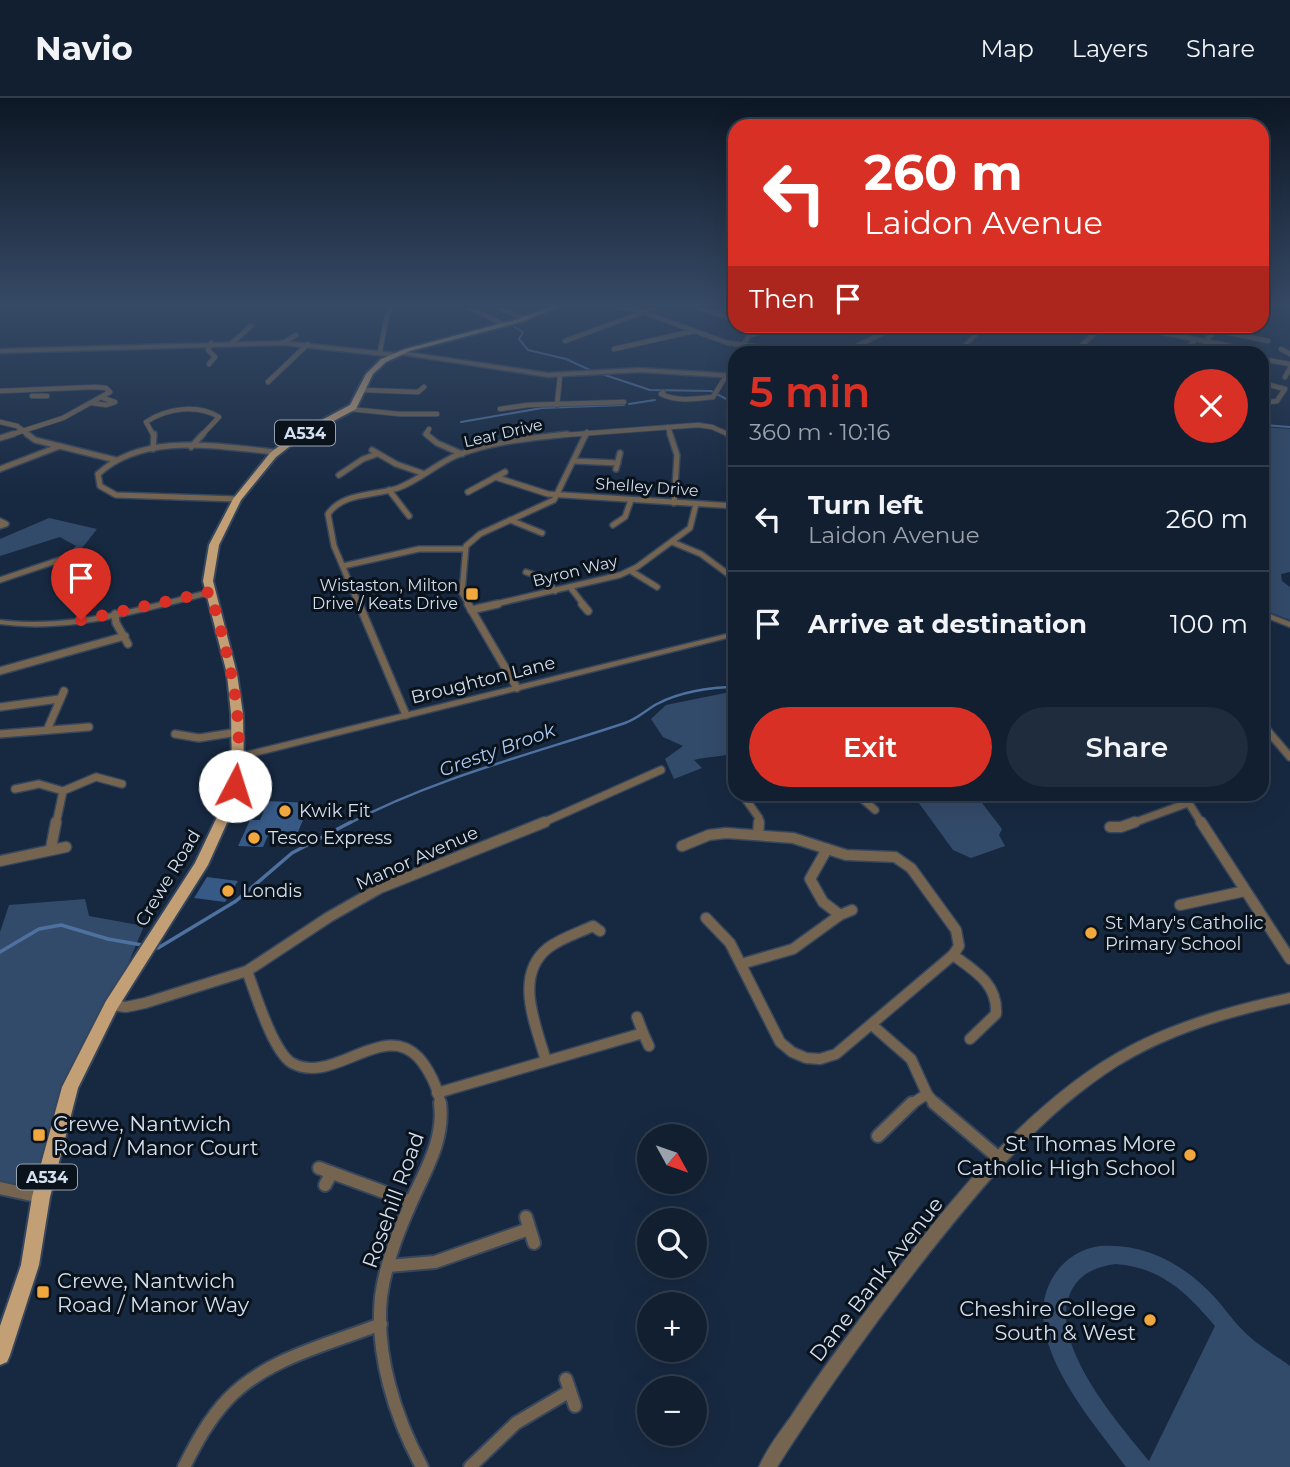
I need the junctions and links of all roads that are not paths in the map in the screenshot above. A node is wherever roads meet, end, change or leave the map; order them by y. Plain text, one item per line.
1 (1290, 366) edge
2 (284, 367) edge
3 (377, 367) edge
4 (493, 367) edge
5 (560, 376) junction
6 (726, 376) joint
7 (1285, 377) dead end
8 (268, 382) dead end
9 (1269, 385) edge
10 (424, 387) dead end
11 (46, 389) junction
12 (363, 390) junction
13 (0, 391) edge
14 (663, 392) dead end
15 (32, 396) dead end
16 (103, 398) junction
17 (624, 402) dead end
18 (1269, 402) edge
19 (92, 403) junction
20 (557, 405) junction
21 (350, 409) junction
22 (500, 409) dead end
23 (437, 414) dead end
24 (0, 422) edge
25 (668, 427) junction
26 (426, 430) dead end
27 (25, 432) junction
28 (587, 432) junction
29 (728, 434) edge
30 (0, 438) edge
31 (60, 446) junction
32 (191, 447) junction
33 (153, 449) junction
34 (277, 452) junction
35 (620, 453) dead end
36 (463, 454) junction
37 (116, 460) junction
38 (573, 461) junction
39 (0, 469) edge
40 (338, 472) dead end
41 (505, 472) dead end
42 (422, 473) junction
43 (495, 477) junction
44 (470, 489) dead end
45 (389, 490) junction
46 (556, 495) junction
47 (237, 499) junction
48 (631, 500) junction
49 (674, 503) junction
50 (696, 504) junction
51 (728, 506) edge
52 (409, 516) dead end
53 (15, 520) dead end
54 (510, 520) junction
55 (2, 524) edge
56 (613, 525) dead end
57 (542, 533) dead end
58 (672, 542) junction
59 (466, 549) junction
60 (68, 557) dead end
61 (53, 562) junction
62 (343, 566) junction
63 (631, 571) junction
64 (528, 574) dead end
65 (727, 574) dead end
66 (83, 575) dead end
67 (0, 580) edge
68 (570, 587) junction
69 (657, 587) dead end
70 (555, 591) junction
71 (210, 592) junction
72 (471, 610) junction
73 (588, 611) dead end
74 (115, 614) junction
75 (1269, 616) edge
76 (0, 622) edge
77 (1290, 625) edge
78 (728, 636) edge
79 (0, 671) edge
80 (517, 688) junction
81 (64, 691) dead end
82 (60, 699) junction
83 (0, 707) edge
84 (407, 715) junction
85 (89, 727) dead end
86 (47, 730) junction
87 (238, 732) junction
88 (1269, 732) edge
89 (0, 734) edge
90 (176, 734) dead end
91 (238, 757) junction
92 (1290, 757) edge
93 (661, 770) dead end
94 (122, 784) dead end
95 (15, 789) dead end
96 (63, 791) junction
97 (747, 801) edge
98 (864, 801) edge
99 (1180, 801) edge
100 (1186, 801) edge
101 (875, 810) dead end
102 (1111, 827) dead end
103 (758, 835) junction
104 (681, 846) dead end
105 (66, 847) dead end
106 (51, 848) junction
107 (827, 849) junction
108 (0, 861) edge
109 (1245, 891) junction
110 (1180, 905) dead end
111 (852, 911) dead end
112 (840, 915) junction
113 (706, 918) dead end
114 (594, 925) dead end
115 (953, 955) junction
116 (1290, 959) edge
117 (741, 964) junction
118 (247, 971) junction
119 (1290, 998) edge
120 (111, 1005) junction
121 (637, 1017) dead end
122 (872, 1025) junction
123 (643, 1033) junction
124 (970, 1039) dead end
125 (649, 1046) dead end
126 (547, 1061) junction
127 (437, 1093) junction
128 (927, 1094) junction
129 (878, 1136) dead end
130 (1000, 1159) junction
131 (319, 1168) dead end
132 (331, 1174) junction
133 (325, 1185) dead end
134 (0, 1188) edge
135 (41, 1197) junction
136 (411, 1202) junction
137 (534, 1243) dead end
138 (388, 1266) junction
139 (381, 1324) junction
140 (1, 1350) edge
141 (575, 1406) dead end
142 (184, 1467) edge
143 (422, 1467) edge
144 (470, 1467) edge
145 (767, 1467) edge

1 - 7 street
2 - 8 street
3 - 12 main road, Crewe Road / A534
4 - 5 street
5 - 6 street
5 - 20 street
6 - 14 street
9 - 18 street
10 - 12 street
11 - 13 street
11 - 15 street
11 - 16 street
12 - 21 main road, Crewe Road / A534
16 - 19 street
16 - 19 street
17 - 20 street
19 - 27 street
20 - 22 street
21 - 23 street
21 - 34 main road, Crewe Road / A534
24 - 27 street
25 - 28 street, Lear Drive
25 - 29 street, Lear Drive
25 - 49 street
26 - 36 street
27 - 30 street
27 - 31 street
28 - 36 street, Lear Drive
28 - 38 street
31 - 37 street
31 - 39 street
32 - 33 street
32 - 33 street
32 - 34 street
33 - 37 street
34 - 47 main road, Crewe Road / A534
35 - 38 street
36 - 42 street, Lear Drive
37 - 47 street
38 - 46 street
40 - 42 street
41 - 43 street
42 - 45 street, Lear Drive
43 - 44 street
43 - 46 street, Shelley Drive
45 - 52 street
45 - 62 street, Lear Drive
46 - 48 street, Shelley Drive
46 - 54 street
47 - 71 main road, Crewe Road / A534
48 - 49 street, Shelley Drive
48 - 56 street
49 - 50 street, Shelley Drive
50 - 51 street, Shelley Drive
50 - 58 street, Byron Way
53 - 55 street
54 - 57 street
54 - 59 street
58 - 63 street, Byron Way
58 - 65 street
59 - 62 street
59 - 72 street
60 - 61 street
61 - 66 street
61 - 67 street
62 - 84 street
63 - 68 street, Byron Way
63 - 69 street
64 - 70 street
68 - 70 street, Byron Way
68 - 73 street
70 - 72 street, Byron Way
71 - 74 street
71 - 87 main road, Crewe Road / A534
72 - 80 street
74 - 76 street
74 - 79 street
75 - 77 street
78 - 80 street, Broughton Lane
80 - 84 street, Broughton Lane
81 - 82 street
82 - 83 street
82 - 86 street
84 - 91 street, Broughton Lane
85 - 86 street
86 - 89 street
87 - 90 street
87 - 91 main road, Crewe Road / A534
88 - 92 street
91 - 120 main road, Crewe Road / A534
93 - 118 street, Manor Avenue
94 - 96 street
95 - 96 street
96 - 106 street
97 - 103 street
98 - 101 street
99 - 102 street
100 - 109 street
103 - 104 street
103 - 107 street
105 - 106 street
106 - 108 street
107 - 112 street
107 - 115 street
109 - 110 street
109 - 116 street
111 - 112 street
112 - 117 street
113 - 117 street
114 - 126 street
115 - 122 street
115 - 124 street
117 - 122 street
118 - 120 street, Manor Avenue
118 - 127 street, Rosehill Road
119 - 130 street, Dane Bank Avenue
120 - 135 main road, A534
121 - 123 street
122 - 128 street
123 - 125 street
123 - 126 street
126 - 127 street
127 - 136 street, Rosehill Road
128 - 129 street
128 - 130 street
130 - 145 street, Dane Bank Avenue
131 - 132 street
132 - 133 street
132 - 136 street
134 - 135 street
135 - 140 main road, A534
136 - 138 street, Rosehill Road
137 - 138 street
138 - 139 street, Rosehill Road
139 - 142 street
139 - 143 street, Rosehill Road
141 - 144 street

